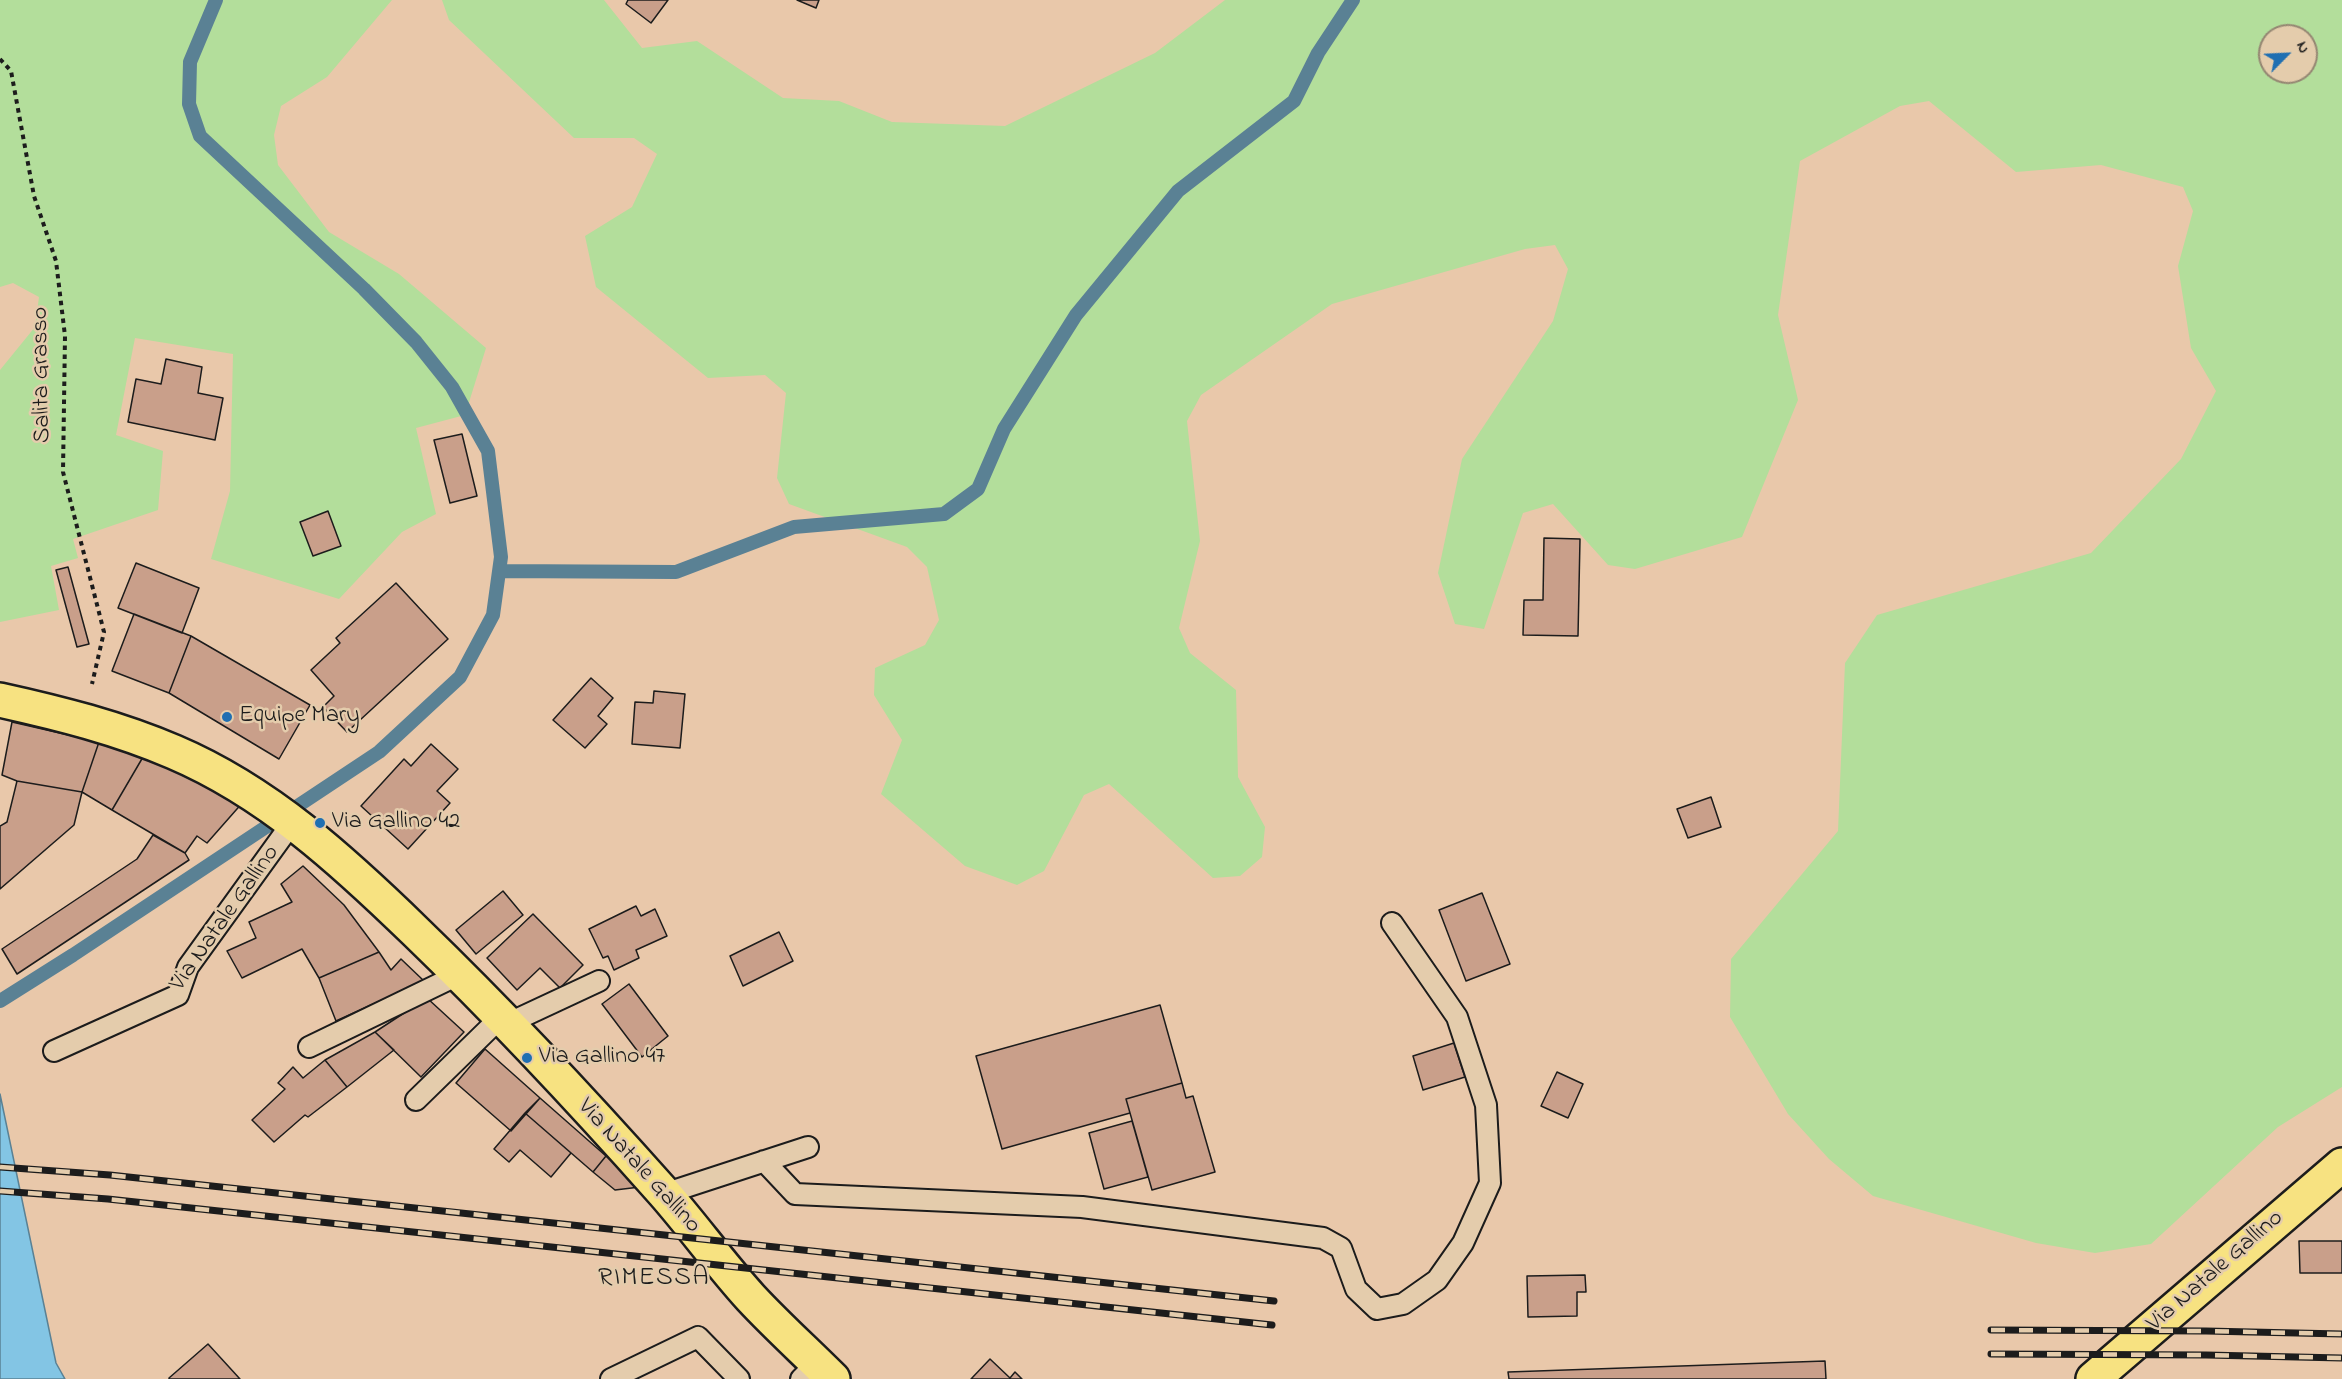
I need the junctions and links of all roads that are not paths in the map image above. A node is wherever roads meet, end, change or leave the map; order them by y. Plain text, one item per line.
1 (1, 704) edge
2 (292, 823) junction
3 (1392, 923) dead end
4 (460, 974) junction
5 (599, 981) dead end
6 (505, 1019) junction
7 (309, 1047) dead end
8 (54, 1051) dead end
9 (416, 1100) dead end
10 (808, 1147) dead end
11 (764, 1161) junction
12 (2341, 1166) edge
13 (664, 1194) junction
14 (817, 1374) edge
15 (611, 1379) edge
16 (739, 1379) edge
17 (2093, 1379) edge

1 - 2 main road, Via Natale Gallino
2 - 4 main road, Via Natale Gallino
2 - 8 lane, Via Natale Gallino
3 - 11 lane
4 - 6 main road, Via Natale Gallino
4 - 7 lane
5 - 6 lane
6 - 9 lane
6 - 13 main road, Via Natale Gallino
10 - 11 lane
11 - 13 lane
12 - 17 main road, Via Natale Gallino
13 - 14 main road, Via Natale Gallino
15 - 16 lane

